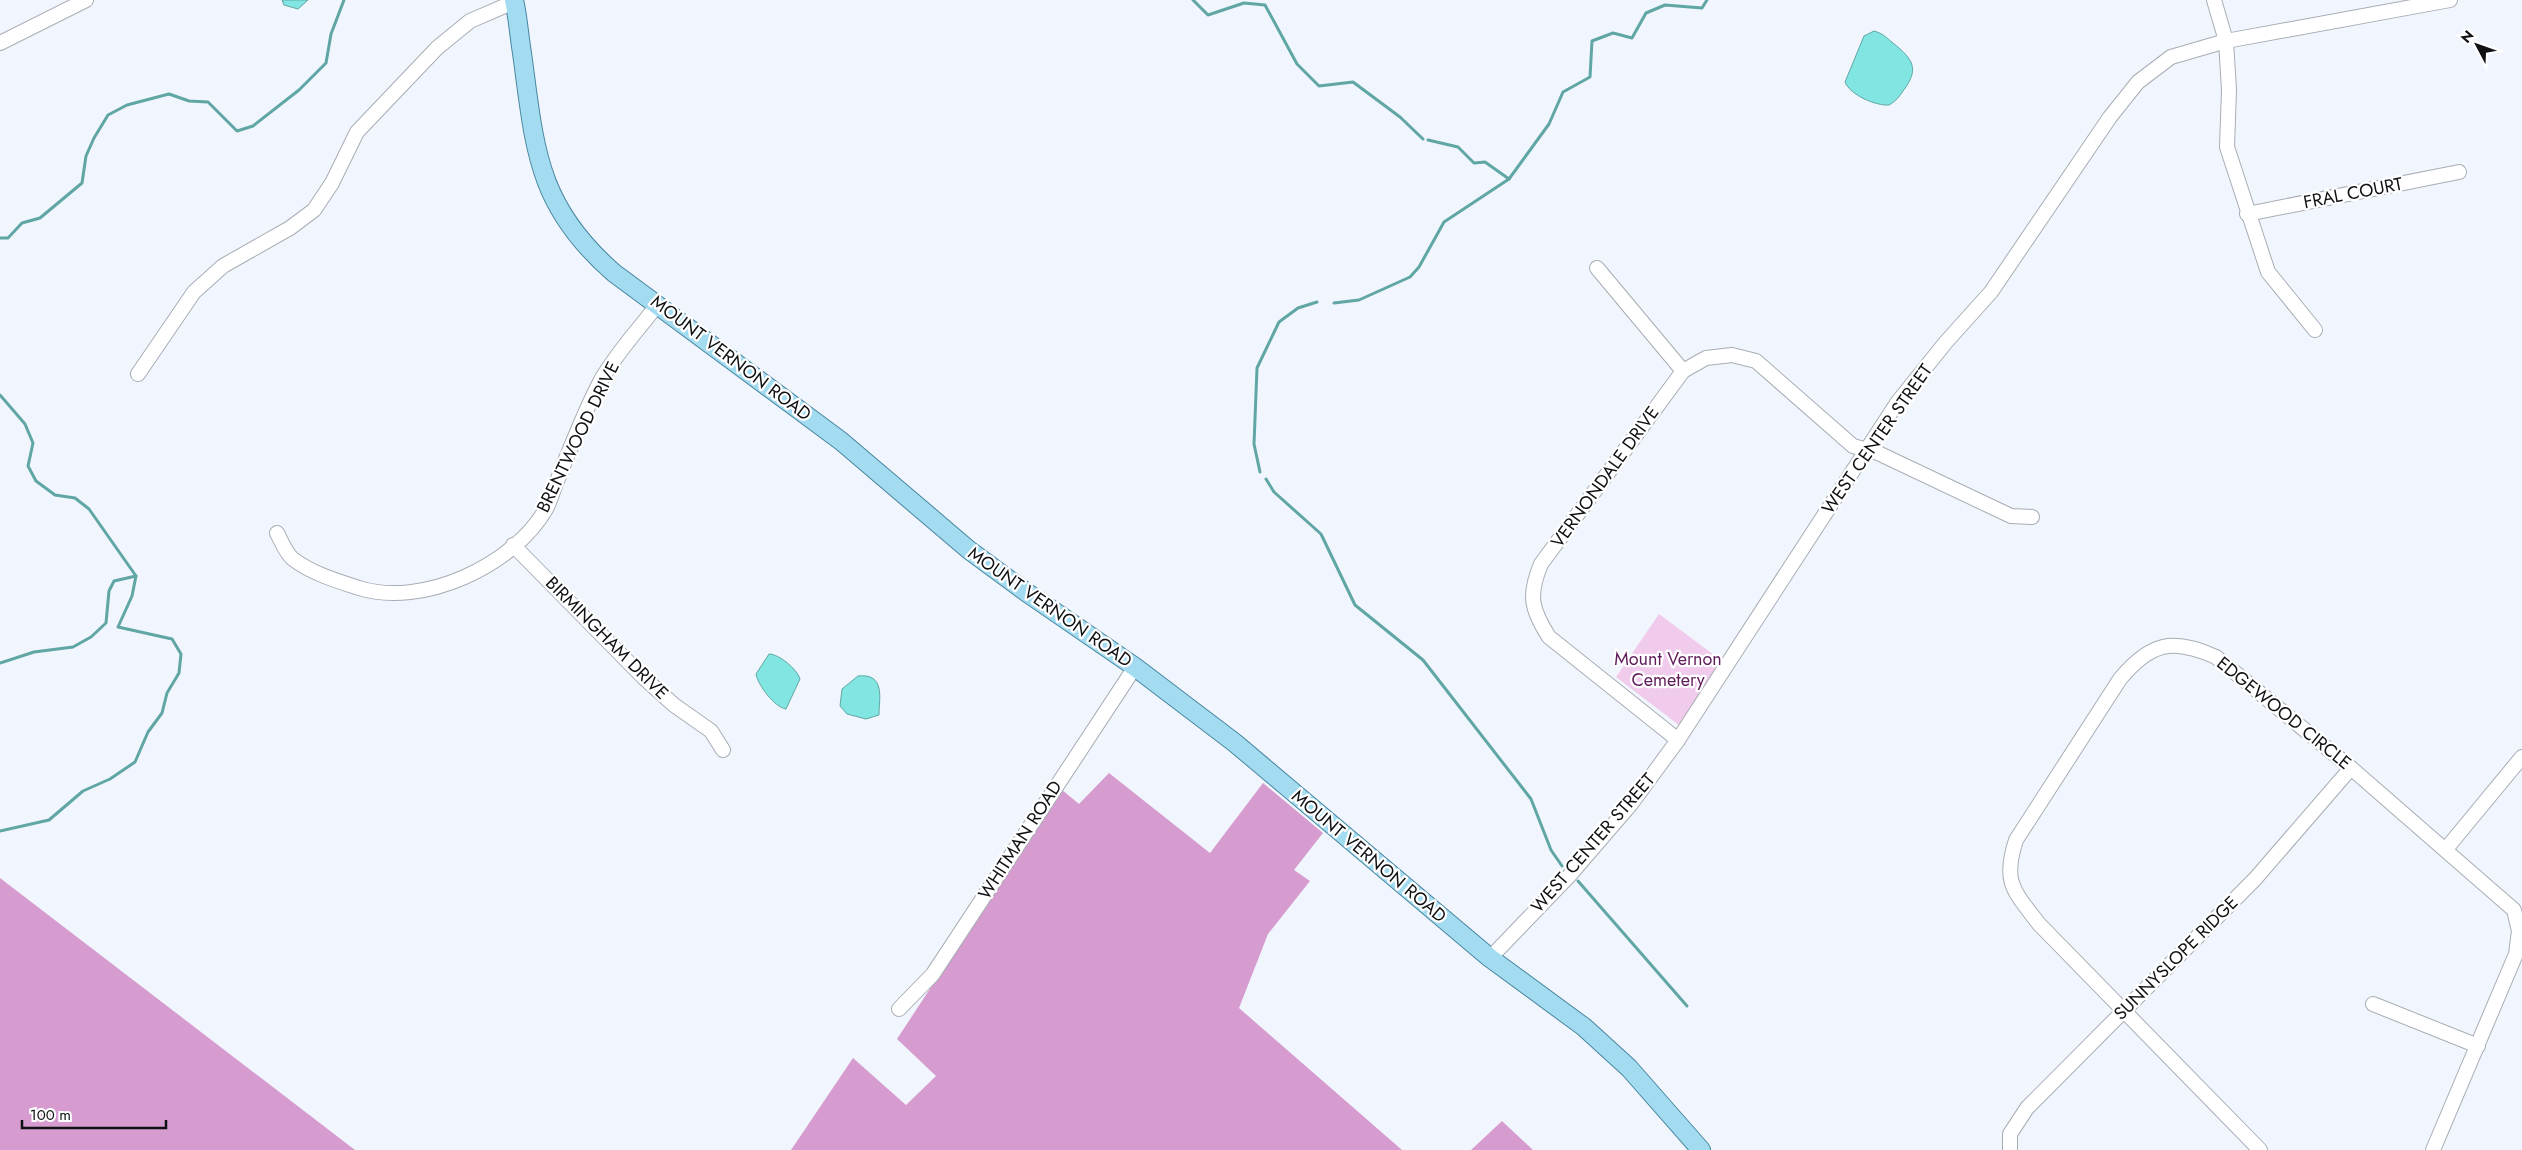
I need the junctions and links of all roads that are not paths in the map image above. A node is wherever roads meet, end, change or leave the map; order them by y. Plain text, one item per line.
1 (86, 0) edge
2 (2214, 0) edge
3 (2450, 0) edge
4 (514, 1) edge
5 (2226, 41) junction
6 (0, 43) edge
7 (2459, 172) dead end
8 (2247, 214) junction
9 (1597, 268) dead end
10 (658, 304) junction
11 (2316, 330) dead end
12 (1683, 371) junction
13 (138, 374) dead end
14 (1866, 450) junction
15 (2032, 517) dead end
16 (277, 533) dead end
17 (513, 545) junction
18 (1135, 667) junction
19 (1678, 740) junction
20 (723, 750) dead end
21 (2522, 757) edge
22 (2351, 768) junction
23 (2446, 850) junction
24 (1490, 958) junction
25 (2373, 1004) dead end
26 (899, 1009) dead end
27 (2125, 1010) junction
28 (2478, 1046) junction
29 (1701, 1150) edge
30 (2010, 1150) edge
31 (2260, 1150) edge
32 (2432, 1150) edge

1 - 6 street
2 - 5 street
3 - 5 street, WEST CENTER STREET
4 - 10 main road, MOUNT VERNON ROAD
4 - 13 street
5 - 8 street
5 - 14 street, WEST CENTER STREET
7 - 8 street, FRAL COURT
8 - 11 street
9 - 12 street
10 - 17 street, BRENTWOOD DRIVE
10 - 18 main road, MOUNT VERNON ROAD
12 - 14 street, VERNONDALE DRIVE
12 - 19 street, VERNONDALE DRIVE
14 - 15 street, VERNONDALE DRIVE
14 - 19 street, WEST CENTER STREET
16 - 17 street, BRENTWOOD DRIVE
17 - 20 street, BIRMINGHAM DRIVE
18 - 24 main road, MOUNT VERNON ROAD
18 - 26 street, WHITMAN ROAD
19 - 24 street, WEST CENTER STREET
21 - 23 street
22 - 23 street, EDGEWOOD CIRCLE
22 - 27 street, SUNNYSLOPE RIDGE
22 - 27 street, EDGEWOOD CIRCLE
23 - 28 street, EDGEWOOD CIRCLE
24 - 29 main road, MOUNT VERNON ROAD
25 - 28 street
27 - 30 street, SUNNYSLOPE RIDGE
27 - 31 street, EDGEWOOD CIRCLE
28 - 32 street, EDGEWOOD CIRCLE

